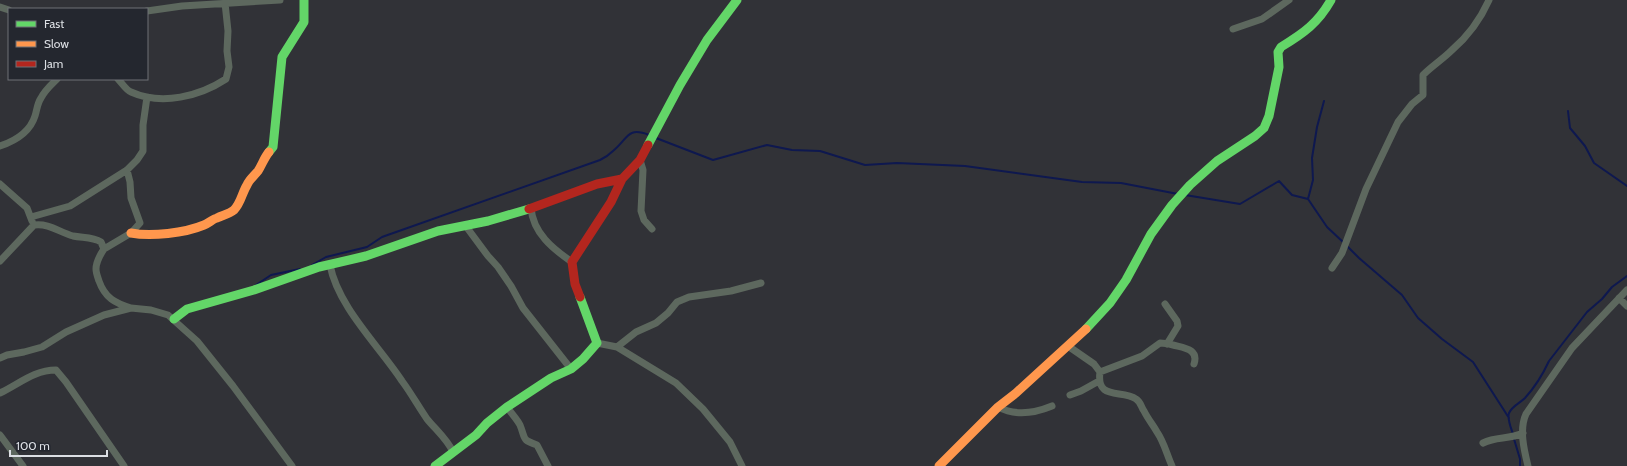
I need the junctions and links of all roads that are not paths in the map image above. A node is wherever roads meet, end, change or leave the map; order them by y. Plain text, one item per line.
1 (280, 0) edge
2 (304, 0) edge
3 (737, 0) edge
4 (1289, 0) edge
5 (1489, 0) edge
6 (1329, 1) edge
7 (225, 3) junction
8 (148, 11) edge
9 (1233, 29) dead end
10 (57, 80) edge
11 (119, 80) edge
12 (147, 97) junction
13 (0, 146) edge
14 (640, 160) junction
15 (127, 170) junction
16 (622, 180) junction
17 (0, 184) edge
18 (531, 208) junction
19 (31, 217) junction
20 (34, 225) junction
21 (465, 225) junction
22 (652, 229) dead end
23 (131, 233) junction
24 (104, 249) junction
25 (0, 261) edge
26 (572, 262) junction
27 (330, 265) junction
28 (1332, 268) dead end
29 (761, 283) dead end
30 (1627, 290) edge
31 (1619, 298) junction
32 (1165, 304) dead end
33 (1627, 306) edge
34 (131, 308) junction
35 (174, 320) junction
36 (597, 343) junction
37 (1167, 344) junction
38 (1068, 346) junction
39 (617, 347) junction
40 (0, 358) edge
41 (1194, 364) dead end
42 (571, 368) junction
43 (1100, 372) junction
44 (1099, 381) junction
45 (0, 393) edge
46 (1070, 395) dead end
47 (1052, 406) dead end
48 (507, 407) junction
49 (998, 407) junction
50 (1523, 433) junction
51 (0, 435) edge
52 (1482, 443) dead end
53 (454, 452) junction
54 (23, 466) edge
55 (124, 466) edge
56 (292, 466) edge
57 (435, 466) edge
58 (548, 466) edge
59 (742, 466) edge
60 (939, 466) edge
61 (1172, 466) edge
62 (1528, 466) edge

1 - 7 street
2 - 23 street
3 - 14 street
4 - 9 street
5 - 28 street
6 - 38 street
7 - 8 street
7 - 12 street
10 - 13 street
11 - 12 street
12 - 15 street
14 - 16 street
14 - 22 street
15 - 19 street
15 - 23 street
16 - 18 street
16 - 26 street
17 - 19 street
18 - 21 street
18 - 26 street
19 - 20 street
20 - 24 street
20 - 25 street
21 - 27 street
21 - 42 street
23 - 24 street
24 - 34 street
26 - 36 street
27 - 35 street
27 - 53 street
29 - 39 street
30 - 31 street
31 - 33 street
31 - 50 street
32 - 37 street
34 - 35 street
34 - 40 street
35 - 56 street
36 - 39 street
36 - 42 street
37 - 41 street
37 - 43 street
38 - 43 street
38 - 49 street
39 - 59 street
42 - 48 street
43 - 44 street
44 - 46 street
44 - 61 street
45 - 55 street
47 - 49 street
48 - 53 street
48 - 58 street
49 - 60 street
50 - 52 street
50 - 62 street
51 - 54 street
53 - 57 street

